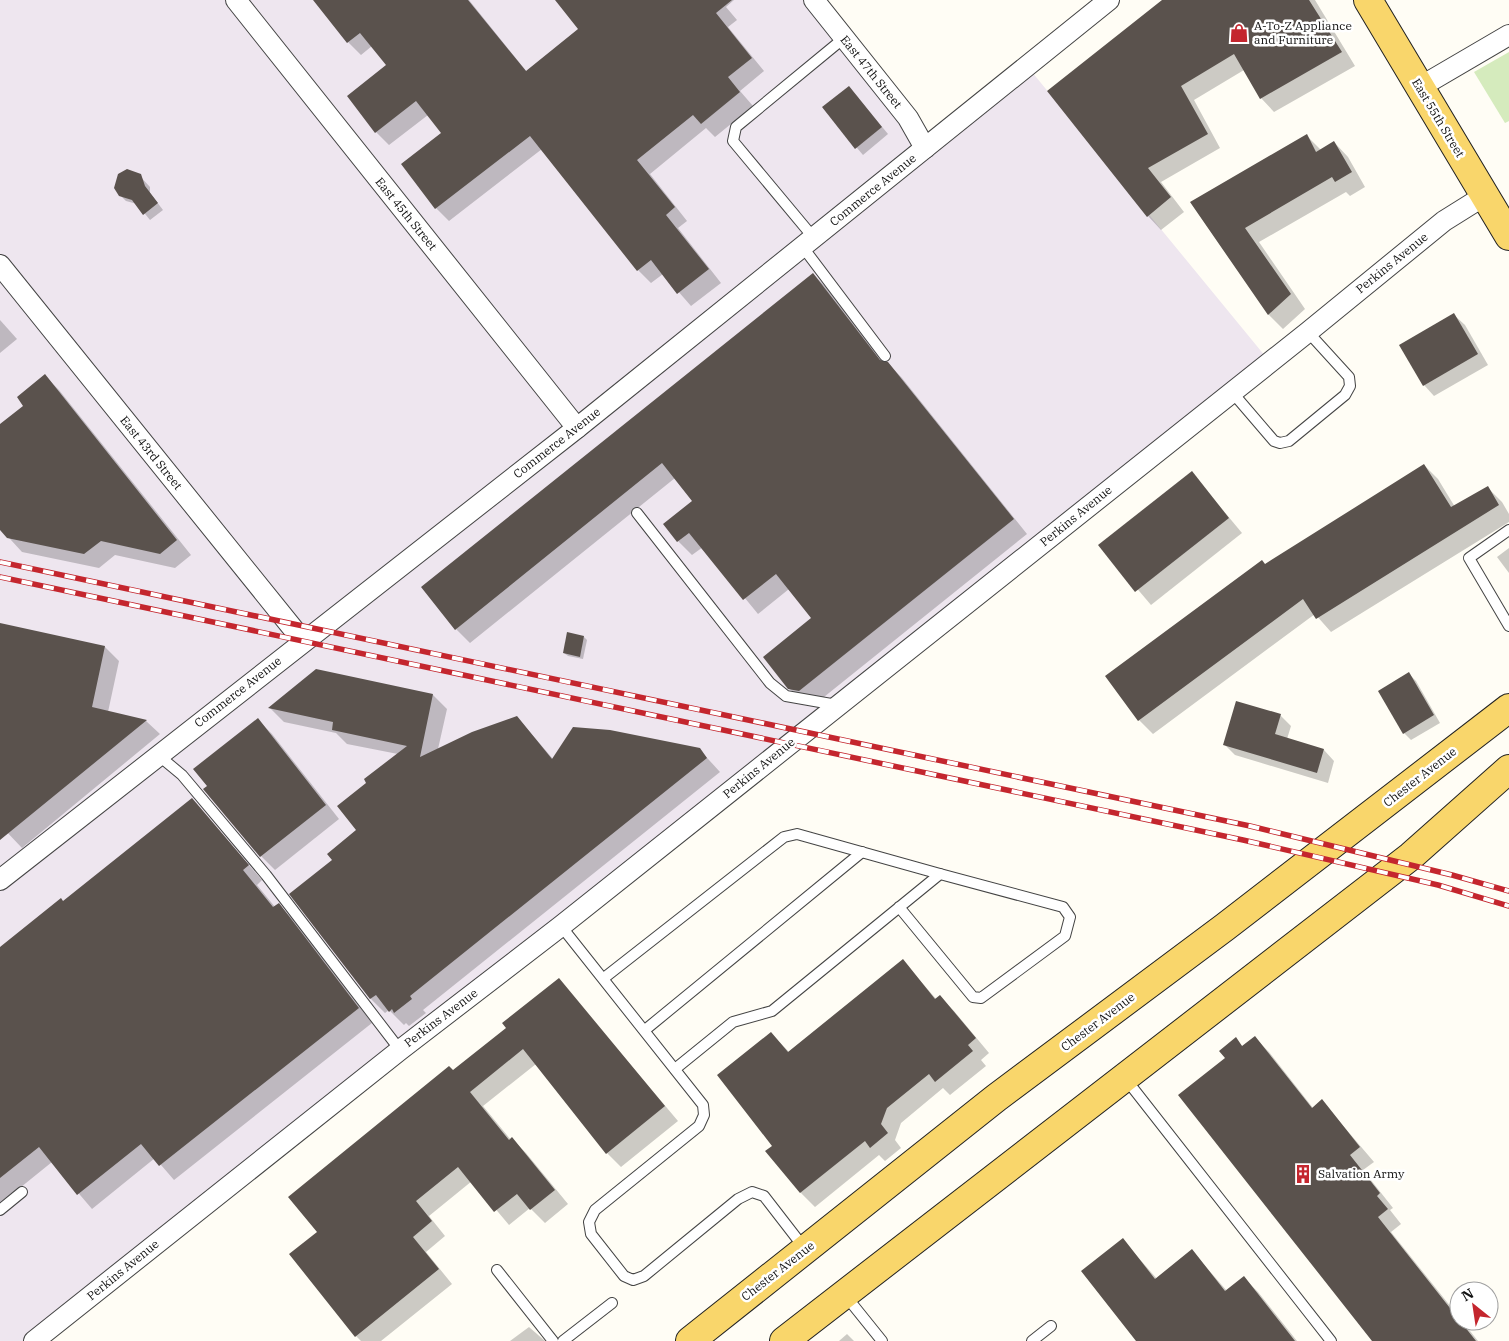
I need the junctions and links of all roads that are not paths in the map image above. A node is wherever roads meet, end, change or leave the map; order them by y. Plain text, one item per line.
1 (236, 0) edge
2 (814, 0) edge
3 (1109, 0) edge
4 (1368, 0) edge
5 (1509, 35) edge
6 (844, 38) junction
7 (1420, 87) junction
8 (925, 148) junction
9 (1497, 214) edge
10 (808, 242) junction
11 (0, 265) edge
12 (1308, 332) junction
13 (886, 356) dead end
14 (1232, 392) junction
15 (577, 428) junction
16 (637, 513) dead end
17 (1509, 530) edge
18 (1509, 626) edge
19 (303, 641) junction
20 (838, 705) junction
21 (1509, 708) edge
22 (158, 755) junction
23 (1509, 769) edge
24 (862, 852) junction
25 (940, 874) junction
26 (0, 880) edge
27 (899, 907) junction
28 (562, 926) junction
29 (604, 978) junction
30 (645, 1030) junction
31 (400, 1050) junction
32 (675, 1069) junction
33 (1124, 1077) junction
34 (22, 1192) dead end
35 (0, 1210) edge
36 (806, 1250) junction
37 (497, 1270) dead end
38 (844, 1294) junction
39 (612, 1303) dead end
40 (1051, 1326) dead end
41 (34, 1341) edge
42 (553, 1341) edge
43 (563, 1341) edge
44 (690, 1341) edge
45 (784, 1341) edge
46 (882, 1341) edge
47 (1032, 1341) edge
48 (1331, 1341) edge

1 - 15 street, East 45th Street
2 - 6 street, East 47th Street
3 - 8 street, Commerce Avenue
4 - 7 main road, East 55th Street
5 - 7 street
6 - 8 street, East 47th Street
6 - 10 lane
7 - 9 main road, East 55th Street
8 - 10 street, Commerce Avenue
9 - 12 street, Perkins Avenue
10 - 13 lane
10 - 15 street, Commerce Avenue
11 - 19 street, East 43rd Street
12 - 14 street, Perkins Avenue
12 - 14 lane
14 - 20 street, Perkins Avenue
15 - 19 street, Commerce Avenue
16 - 20 lane
17 - 18 lane
19 - 22 street, Commerce Avenue
20 - 28 street, Perkins Avenue
21 - 36 main road, Chester Avenue
22 - 26 street, Commerce Avenue
22 - 31 lane
23 - 33 main road
24 - 25 lane
24 - 29 lane
24 - 30 lane
25 - 27 lane
25 - 27 lane
27 - 32 lane
28 - 29 lane
28 - 31 street, Perkins Avenue
29 - 30 lane
30 - 32 lane
31 - 41 street, Perkins Avenue
32 - 36 lane
33 - 38 main road
33 - 48 lane
34 - 35 lane
36 - 44 main road, Chester Avenue
37 - 42 lane
38 - 45 main road
38 - 46 lane
39 - 43 lane
40 - 47 lane

